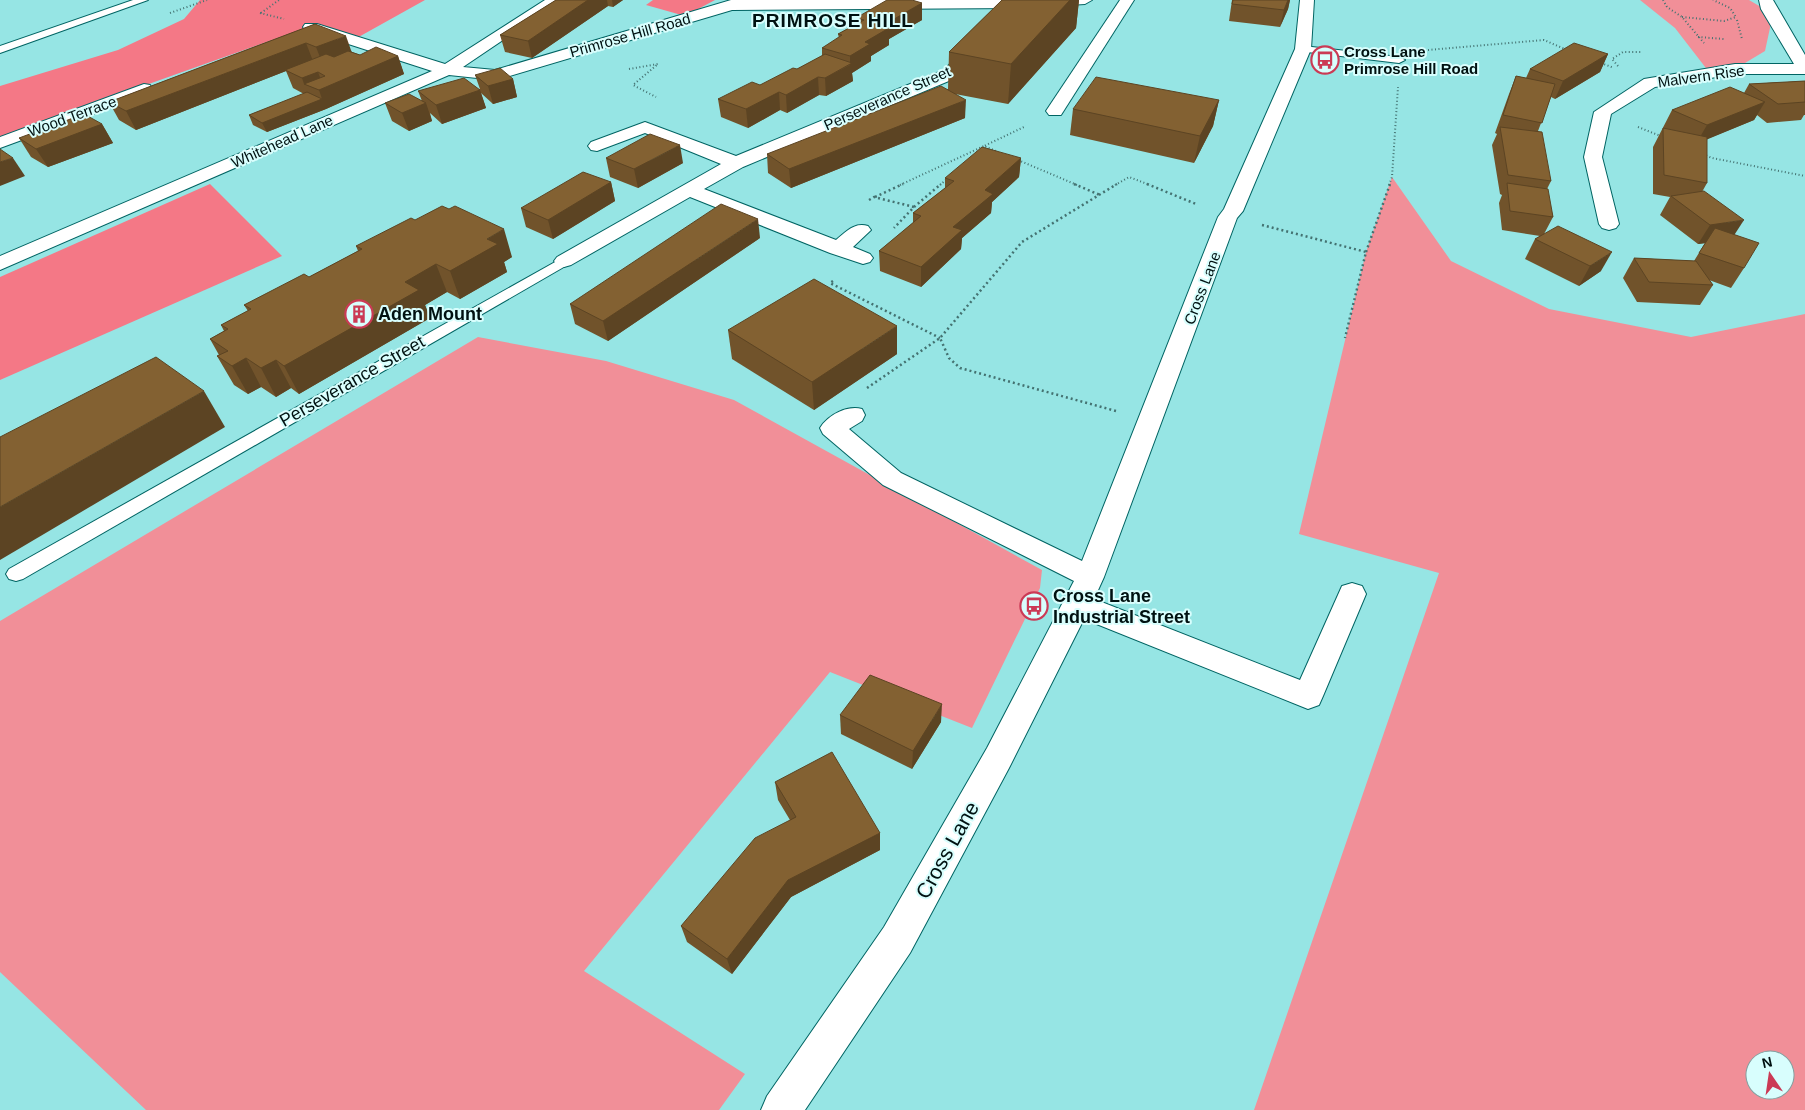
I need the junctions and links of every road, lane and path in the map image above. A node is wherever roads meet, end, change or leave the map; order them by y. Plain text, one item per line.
1 (143, 0) edge
2 (278, 0) edge
3 (555, 0) edge
4 (1085, 0) edge
5 (1127, 0) edge
6 (1307, 0) edge
7 (1663, 0) edge
8 (1713, 0) edge
9 (1766, 0) edge
10 (872, 1) edge
11 (749, 2) edge
12 (1019, 4) junction
13 (260, 13) dead end
14 (1682, 17) junction
15 (1005, 18) edge
16 (1736, 18) junction
17 (294, 34) edge
18 (1697, 37) junction
19 (985, 38) edge
20 (1733, 39) dead end
21 (1742, 40) dead end
22 (1304, 49) junction
23 (0, 50) edge
24 (1570, 51) edge
25 (1399, 60) junction
26 (1596, 61) edge
27 (1735, 69) junction
28 (1804, 69) edge
29 (446, 70) junction
30 (622, 70) dead end
31 (1621, 71) dead end
32 (156, 85) edge
33 (1055, 111) joint
34 (1603, 112) junction
35 (646, 127) junction
36 (1667, 139) edge
37 (0, 143) edge
38 (596, 146) dead end
39 (984, 146) junction
40 (1694, 150) edge
41 (1002, 154) edge
42 (970, 158) edge
43 (1011, 158) edge
44 (736, 163) junction
45 (1805, 176) edge
46 (950, 177) edge
47 (690, 190) junction
48 (1100, 195) junction
49 (874, 197) dead end
50 (914, 207) dead end
51 (1228, 217) junction
52 (1609, 224) dead end
53 (861, 230) dead end
54 (837, 249) junction
55 (1366, 252) junction
56 (863, 258) dead end
57 (564, 261) joint
58 (0, 264) edge
59 (940, 338) junction
60 (1345, 338) dead end
61 (853, 415) joint
62 (1150, 420) junction
63 (16, 574) dead end
64 (1090, 577) junction
65 (1352, 594) dead end
66 (1077, 604) junction
67 (781, 1110) edge

1 - 23 lane
2 - 13 path
3 - 29 street, Whitehead Lane
4 - 12 street, Primrose Hill Road
5 - 33 street
6 - 22 street, Cross Lane
7 - 14 path
8 - 16 path
9 - 28 street
10 - 11 street, Primrose Hill Road
10 - 12 street, Primrose Hill Road
11 - 29 street, Primrose Hill Road
12 - 15 street
14 - 16 path
14 - 18 path
16 - 21 path
17 - 29 street, Primrose Hill Road
18 - 20 path
18 - 27 path
19 - 44 street, Perseverance Street
22 - 25 lane
22 - 51 street, Cross Lane
24 - 25 path
25 - 55 path
26 - 31 path
27 - 28 street, Malvern Rise
27 - 34 street, Malvern Rise
29 - 58 street, Whitehead Lane
30 - 35 path
32 - 37 street, Wood Terrace
33 - 39 path
34 - 36 path
34 - 52 street
35 - 38 street
35 - 44 street
39 - 41 path
39 - 42 path
39 - 49 path
40 - 45 path
43 - 48 path
44 - 47 street, Perseverance Street
46 - 50 path
47 - 54 street
47 - 57 street, Perseverance Street
48 - 51 path
48 - 59 path
51 - 55 path
51 - 62 street, Cross Lane
53 - 54 street
54 - 56 street
55 - 60 path
57 - 63 lane, Perseverance Street
59 - 61 path
59 - 62 path
61 - 64 street
62 - 64 street, Cross Lane
64 - 66 street, Cross Lane
65 - 66 street
66 - 67 street, Cross Lane

